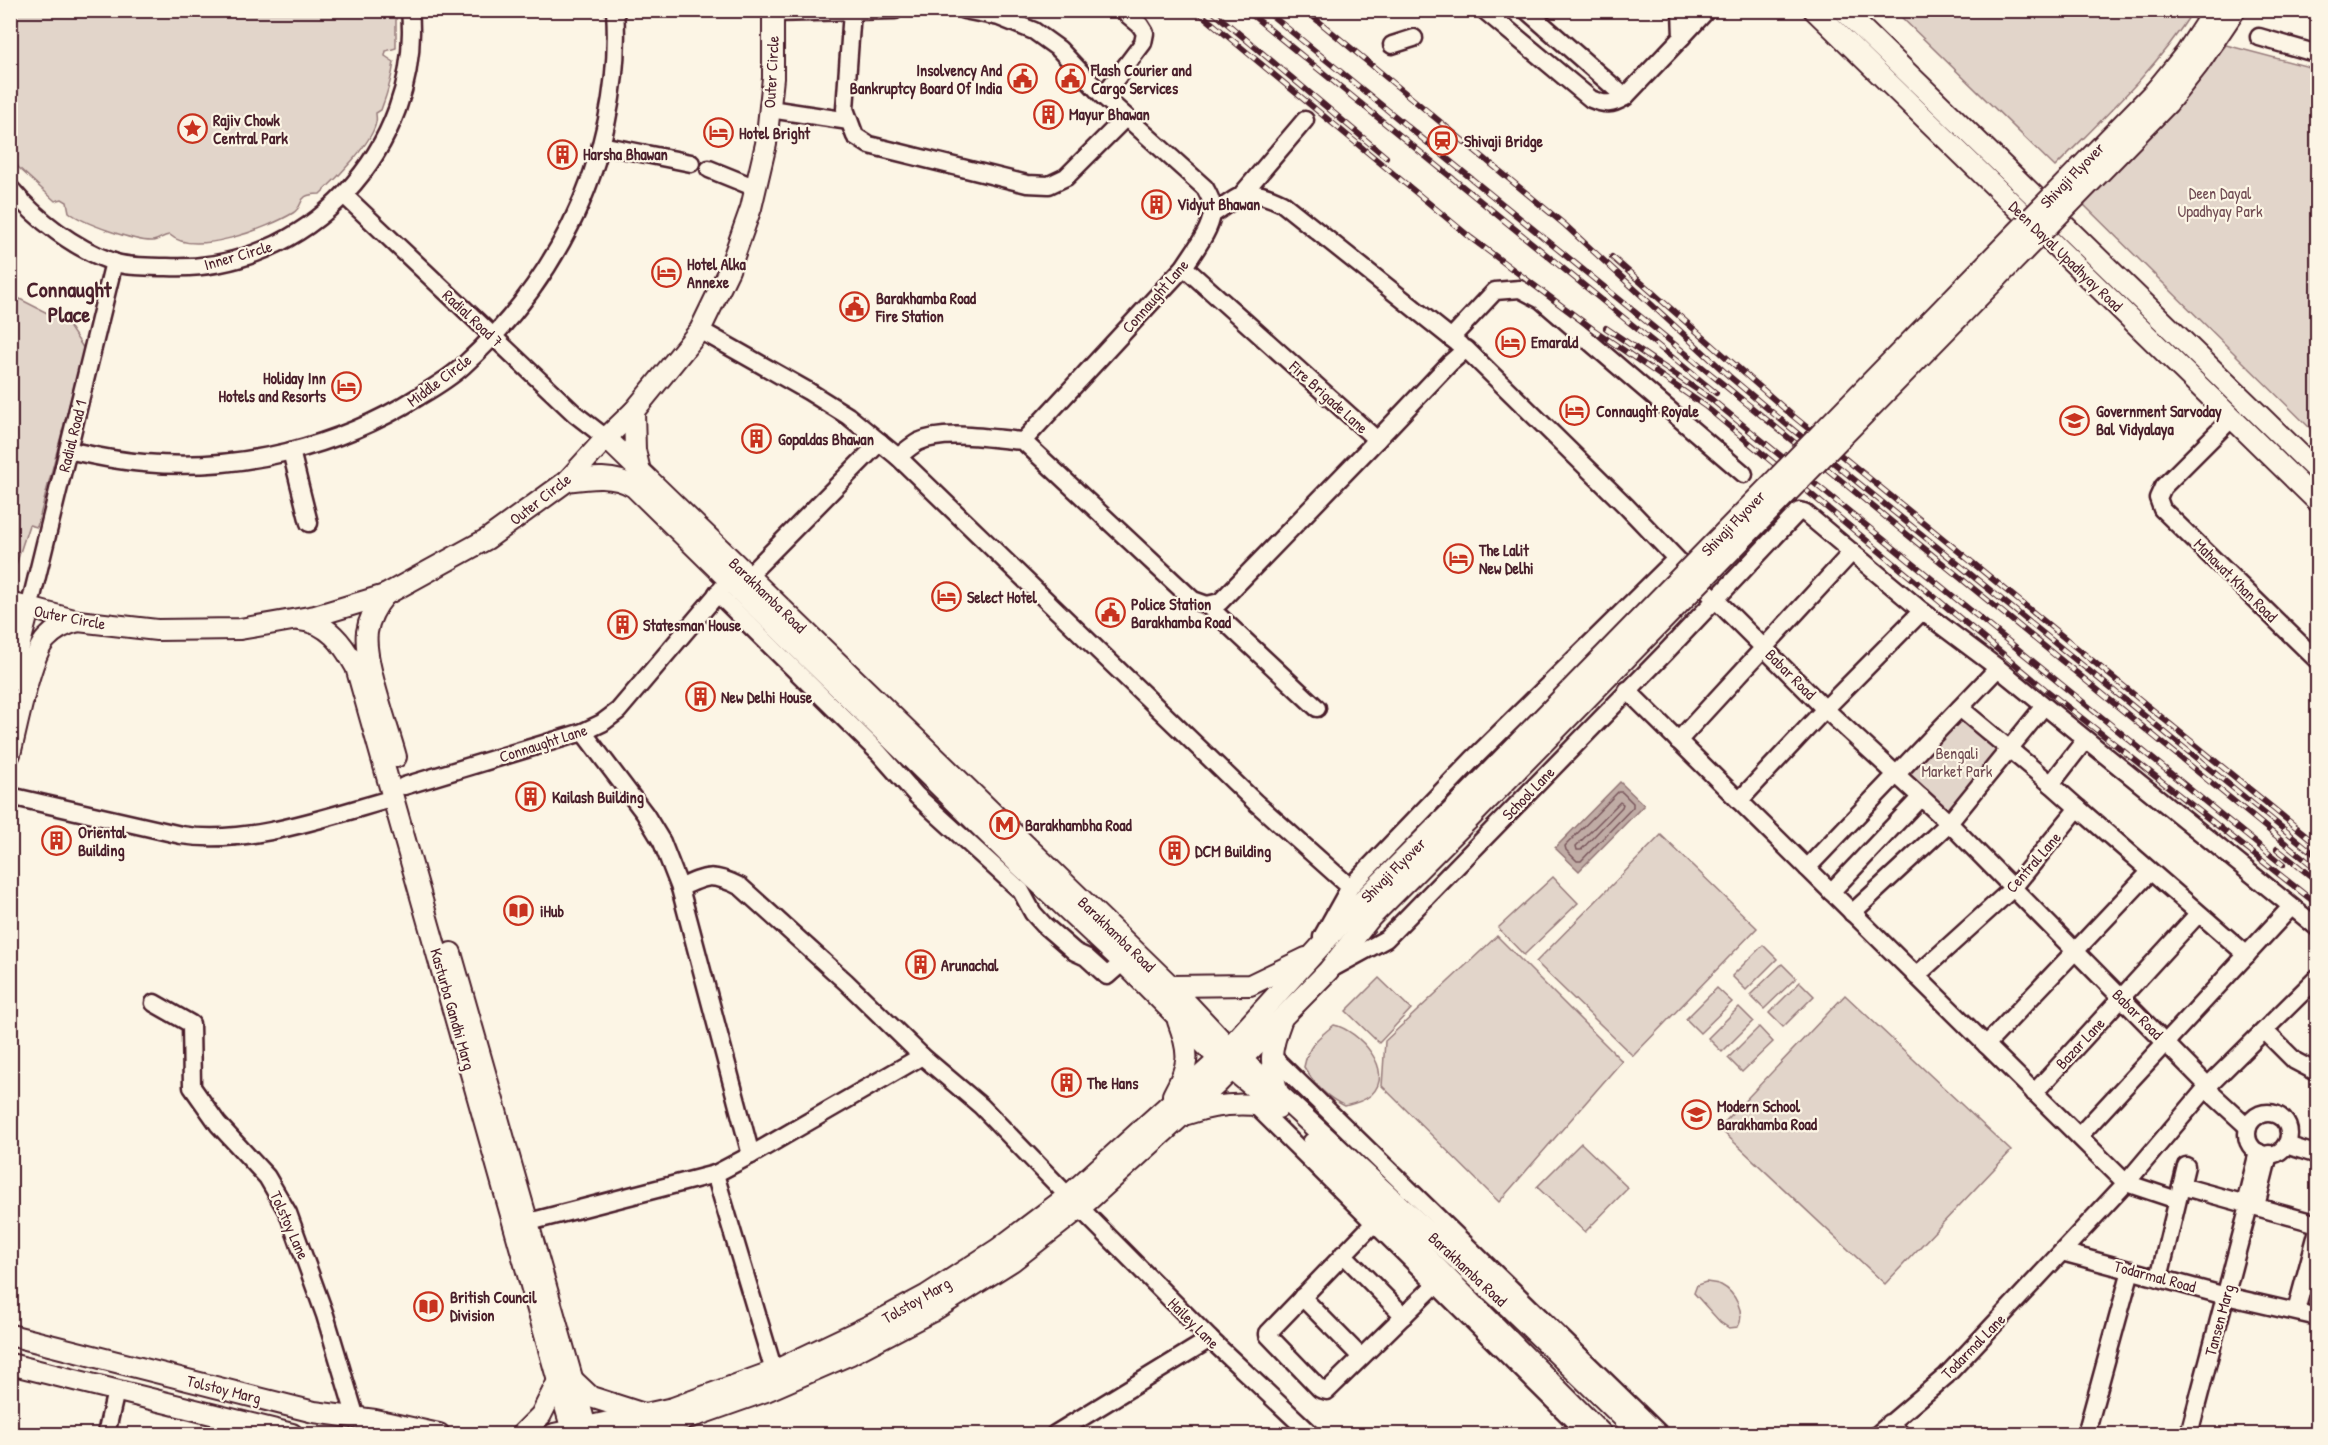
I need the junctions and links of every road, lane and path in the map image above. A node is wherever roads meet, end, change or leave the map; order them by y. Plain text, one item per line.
1 (410, 10) edge
2 (615, 10) edge
3 (895, 10) edge
4 (964, 10) edge
5 (1122, 10) edge
6 (1484, 10) edge
7 (1526, 10) edge
8 (1681, 10) edge
9 (1707, 10) edge
10 (1814, 10) edge
11 (1843, 10) edge
12 (2214, 10) edge
13 (2235, 10) edge
14 (852, 11) edge
15 (774, 12) edge
16 (1414, 38) dead end
17 (1682, 38) junction
18 (2259, 38) dead end
19 (1392, 45) dead end
20 (2318, 54) edge
21 (1103, 96) junction
22 (1625, 97) junction
23 (2161, 97) junction
24 (770, 109) junction
25 (1126, 117) junction
26 (1305, 120) dead end
27 (849, 121) junction
28 (601, 145) junction
29 (691, 163) dead end
30 (709, 169) dead end
31 (756, 188) junction
32 (1244, 193) junction
33 (12, 194) edge
34 (344, 195) junction
35 (1213, 214) junction
36 (114, 262) junction
37 (1184, 267) junction
38 (700, 330) junction
39 (492, 336) junction
40 (1452, 338) junction
41 (1466, 350) junction
42 (634, 411) junction
43 (2232, 418) junction
44 (606, 438) junction
45 (1377, 440) junction
46 (1023, 441) junction
47 (880, 442) junction
48 (68, 450) junction
49 (291, 451) junction
50 (898, 456) junction
51 (640, 471) junction
52 (2318, 472) edge
53 (1744, 474) dead end
54 (567, 482) junction
55 (2318, 502) edge
56 (309, 524) dead end
57 (1852, 552) junction
58 (1676, 559) junction
59 (731, 583) junction
60 (385, 595) junction
61 (1714, 598) junction
62 (1207, 605) junction
63 (20, 606) edge
64 (1922, 611) junction
65 (78, 621) junction
66 (291, 621) junction
67 (1763, 647) junction
68 (2318, 661) edge
69 (1998, 668) junction
70 (10, 681) edge
71 (1627, 690) junction
72 (853, 700) junction
73 (2044, 706) junction
74 (1317, 708) dead end
75 (1960, 708) junction
76 (1825, 709) junction
77 (840, 715) junction
78 (583, 732) junction
79 (2085, 740) junction
80 (1678, 741) junction
81 (2009, 751) junction
82 (10, 754) edge
83 (1897, 775) junction
84 (2051, 784) junction
85 (399, 792) junction
86 (10, 796) edge
87 (1921, 797) junction
88 (1738, 801) junction
89 (2078, 808) junction
90 (1462, 814) junction
91 (1948, 823) junction
92 (1806, 868) junction
93 (2150, 872) junction
94 (1350, 887) junction
95 (680, 888) junction
96 (2013, 888) junction
97 (1830, 892) junction
98 (2291, 907) junction
99 (1852, 913) junction
100 (2198, 914) junction
101 (2318, 928) edge
102 (2075, 951) junction
103 (2247, 955) junction
104 (1312, 957) junction
105 (1123, 962) junction
106 (1328, 971) junction
107 (1917, 976) junction
108 (2318, 977) edge
109 (1171, 986) junction
110 (2122, 999) junction
111 (154, 1003) dead end
112 (1285, 1013) junction
113 (1175, 1015) junction
114 (2265, 1030) junction
115 (2165, 1042) junction
116 (1986, 1045) junction
117 (1271, 1055) junction
118 (922, 1056) junction
119 (1230, 1058) junction
120 (2318, 1073) edge
121 (2208, 1086) junction
122 (2034, 1092) junction
123 (1278, 1101) junction
124 (1254, 1104) junction
125 (1174, 1111) junction
126 (2251, 1123) junction
127 (2079, 1136) junction
128 (2287, 1142) junction
129 (2318, 1148) edge
130 (2263, 1153) junction
131 (751, 1155) junction
132 (2318, 1155) edge
133 (2186, 1166) dead end
134 (715, 1174) junction
135 (2126, 1183) junction
136 (2179, 1193) junction
137 (1074, 1202) junction
138 (2249, 1206) junction
139 (529, 1222) junction
140 (1374, 1223) junction
141 (2317, 1233) edge
142 (2062, 1252) junction
143 (1343, 1254) junction
144 (2131, 1270) junction
145 (2159, 1278) junction
146 (1436, 1284) junction
147 (1302, 1296) junction
148 (2226, 1296) junction
149 (2296, 1311) junction
150 (1404, 1316) junction
151 (2318, 1317) edge
152 (10, 1335) edge
153 (1210, 1339) junction
154 (1361, 1357) junction
155 (10, 1364) edge
156 (774, 1371) junction
157 (566, 1381) junction
158 (116, 1391) junction
159 (270, 1401) junction
160 (1624, 1409) junction
161 (645, 1414) junction
162 (356, 1418) junction
163 (662, 1429) edge
164 (264, 1431) edge
165 (1889, 1431) edge
166 (575, 1432) edge
167 (106, 1434) edge
168 (292, 1434) edge
169 (439, 1434) edge
170 (522, 1434) edge
171 (634, 1434) edge
172 (1055, 1434) edge
173 (1311, 1434) edge
174 (1587, 1434) edge
175 (1602, 1434) edge
176 (1640, 1434) edge
177 (1660, 1434) edge
178 (2086, 1434) edge
179 (2190, 1434) edge

1 - 34 street, Inner Circle
2 - 28 street, Middle Circle
3 - 14 street
4 - 21 street
5 - 21 street
6 - 22 street
7 - 22 street
8 - 17 street
9 - 17 street
10 - 43 main road, Deen Dayal Upadhyay Road
11 - 52 main road, Deen Dayal Upadhyay Road
12 - 23 main road
13 - 23 main road
14 - 15 street
14 - 27 street
15 - 24 main road, Outer Circle
16 - 19 street
17 - 22 street
18 - 20 street
21 - 25 street
23 - 90 main road, Shivaji Flyover, bridge
24 - 27 street
24 - 31 main road, Outer Circle
25 - 27 street
25 - 35 street
26 - 32 street
28 - 29 street
28 - 39 street, Middle Circle
30 - 31 street
31 - 38 main road, Outer Circle
32 - 35 street
32 - 40 street, Babar Road
33 - 36 street, Inner Circle
34 - 36 street, Inner Circle
34 - 39 street, Radial Road 7
35 - 37 street, Connaught Lane
36 - 48 street, Radial Road 1
37 - 45 street, Fire Brigade Lane
37 - 46 street, Connaught Lane
38 - 42 main road, Outer Circle
38 - 47 street
39 - 44 street, Radial Road 7
39 - 49 street, Middle Circle
40 - 41 street, Babar Road
40 - 53 street
41 - 45 street
41 - 58 street, Babar Road
42 - 44 main road, Outer Circle
42 - 51 main road
43 - 55 main road, Deen Dayal Upadhyay Road
43 - 68 street, Mahawat Khan Road
44 - 51 main road, Barakhamba Road
44 - 54 main road, Outer Circle
45 - 62 street, Fire Brigade Lane
46 - 50 street
46 - 62 street
47 - 50 street
47 - 59 street, Connaught Lane
48 - 49 street, Middle Circle
48 - 63 street, Radial Road 1
49 - 56 street
50 - 94 street
51 - 59 main road, Barakhamba Road
54 - 59 main road, Barakhamba Road
54 - 60 main road, Outer Circle
57 - 61 street, School Lane
57 - 64 street
57 - 67 street
58 - 61 street, Babar Road
58 - 94 street
59 - 72 main road, Barakhamba Road
59 - 77 street
59 - 78 street, Connaught Lane
59 - 109 main road, Barakhamba Road
60 - 66 main road, Outer Circle
60 - 85 main road, Kasturba Gandhi Marg
61 - 67 street, Babar Road
61 - 71 street, School Lane
62 - 74 street
63 - 65 main road, Outer Circle
63 - 70 main road
64 - 69 street
64 - 76 street
65 - 66 main road, Outer Circle
65 - 82 main road
66 - 85 main road, Kasturba Gandhi Marg
67 - 76 street, Babar Road
67 - 80 street
69 - 73 street
69 - 75 street
71 - 80 street
71 - 106 street, School Lane
72 - 77 street
72 - 105 main road, Barakhamba Road
73 - 79 street
73 - 81 street
75 - 81 street
75 - 83 street
76 - 83 street, Babar Road
76 - 88 street
77 - 105 street
78 - 85 street, Connaught Lane
78 - 95 street
79 - 84 street
79 - 98 street
80 - 88 street
81 - 84 street
81 - 91 street
83 - 87 street, Babar Road
83 - 92 street
84 - 89 street
85 - 86 street, Connaught Lane
85 - 139 main road, Kasturba Gandhi Marg
85 - 157 main road, Kasturba Gandhi Marg
87 - 91 street, Babar Road
87 - 97 street
88 - 92 street
89 - 93 street
89 - 96 street, Central Lane
90 - 104 main road, Shivaji Flyover
90 - 106 main road, Shivaji Flyover
91 - 96 street, Babar Road
91 - 99 street
92 - 97 street
93 - 100 street
93 - 102 street
94 - 104 street
95 - 118 street, Hailey Lane
95 - 131 street
96 - 102 street, Babar Road
96 - 107 street, Central Lane
97 - 99 street
98 - 101 street
98 - 103 street
99 - 107 street
100 - 103 street
100 - 110 street, Bazar Lane
102 - 110 street, Babar Road
102 - 116 street
103 - 115 street
104 - 109 main road
104 - 119 main road, Shivaji Flyover
105 - 113 main road, Barakhamba Road
106 - 112 main road, Shivaji Flyover
107 - 116 street
108 - 114 street, Todarmal Lane
109 - 119 main road, Barakhamba Road
110 - 115 street, Babar Road
110 - 122 street, Bazar Lane
111 - 162 street, Tolstoy Lane
112 - 117 main road
112 - 119 main road, Shivaji Flyover
113 - 119 main road, Barakhamba Road
113 - 125 main road
114 - 120 street
114 - 121 street, Todarmal Lane
115 - 121 street, Babar Road
115 - 127 street
116 - 122 street
117 - 123 main road
117 - 160 street
118 - 131 street
118 - 137 street, Hailey Lane
119 - 123 main road, Barakhamba Road
119 - 125 main road, Tolstoy Marg
121 - 126 street, Babar Road
121 - 135 street, Todarmal Lane
122 - 127 street
123 - 124 main road
123 - 160 main road, Barakhamba Road
123 - 175 main road, Barakhamba Road
124 - 125 main road
124 - 140 street
125 - 137 main road, Tolstoy Marg
126 - 128 street
126 - 130 street
127 - 135 street
128 - 129 street
128 - 130 street
128 - 132 street
130 - 138 street, Tansen Marg
131 - 134 street
133 - 136 street
134 - 139 street
134 - 156 street
135 - 136 street
135 - 142 street, Todarmal Lane
136 - 138 street
136 - 145 street
137 - 153 street, Hailey Lane
137 - 156 main road, Tolstoy Marg
137 - 163 main road, Tolstoy Marg
138 - 141 street
138 - 148 street, Tansen Marg
139 - 157 main road, Kasturba Gandhi Marg
140 - 143 street
140 - 146 street
141 - 149 street
142 - 144 street, Todarmal Road
142 - 165 street, Todarmal Lane
143 - 147 street
143 - 150 street
144 - 145 street, Todarmal Road
144 - 178 street
145 - 148 street, Todarmal Road
146 - 150 street
146 - 174 street
147 - 154 street
147 - 154 street
148 - 149 street, Todarmal Road
148 - 179 street, Tansen Marg
149 - 151 street, Todarmal Road
150 - 154 street
152 - 159 main road, Tolstoy Marg
153 - 172 street
153 - 173 street, Hailey Lane
155 - 158 main road, Tolstoy Marg
156 - 161 main road, Tolstoy Marg
157 - 161 main road
157 - 166 main road, Kasturba Gandhi Marg
157 - 170 main road
158 - 164 main road, Tolstoy Marg
158 - 167 street
159 - 162 main road, Tolstoy Marg
159 - 164 street
160 - 176 main road, Barakhamba Road
160 - 177 street
161 - 166 main road, Tolstoy Marg
162 - 169 main road, Tolstoy Marg
163 - 171 main road, Tolstoy Marg
164 - 168 main road, Tolstoy Marg

